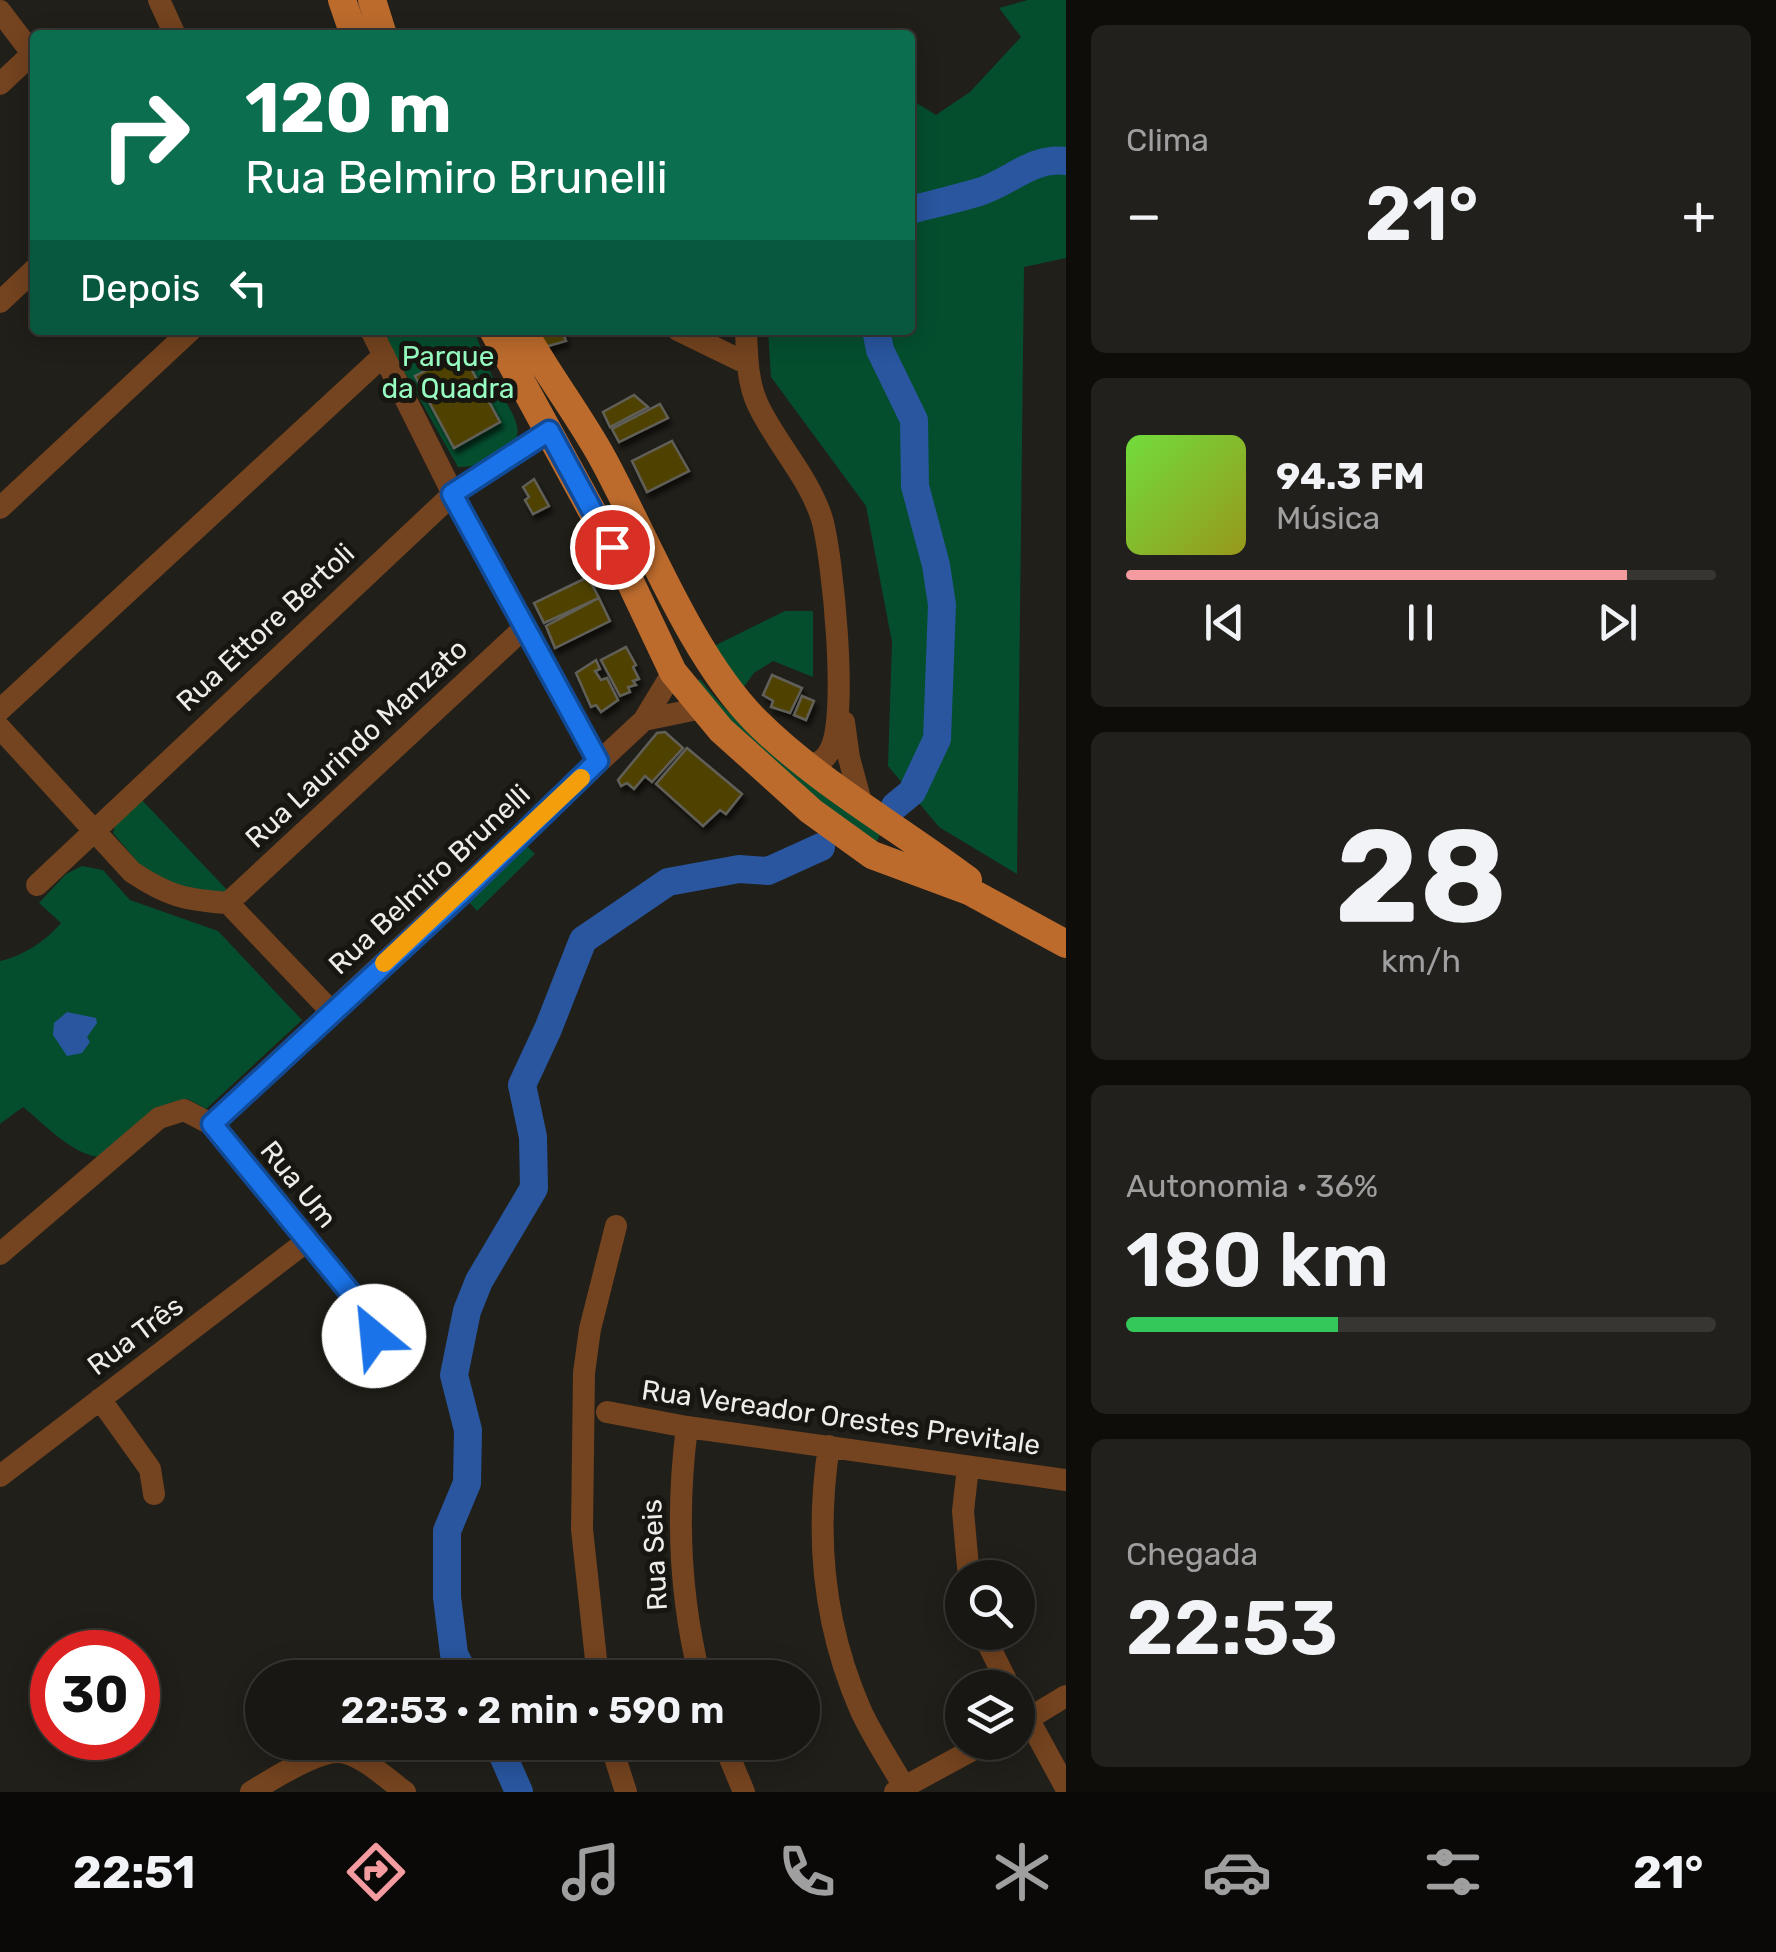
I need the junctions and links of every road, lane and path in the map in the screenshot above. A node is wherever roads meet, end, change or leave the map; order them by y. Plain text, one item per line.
1 (159, 0) edge
2 (342, 0) edge
3 (372, 0) edge
4 (0, 11) edge
5 (173, 30) edge
6 (352, 30) edge
7 (381, 30) edge
8 (30, 51) edge
9 (30, 59) edge
10 (0, 84) edge
11 (30, 274) edge
12 (0, 302) edge
13 (186, 335) edge
14 (373, 335) edge
15 (496, 335) edge
16 (527, 335) edge
17 (688, 335) edge
18 (746, 335) edge
19 (384, 355) junction
20 (748, 364) junction
21 (549, 431) junction
22 (452, 494) junction
23 (0, 508) edge
24 (524, 628) junction
25 (672, 672) junction
26 (720, 675) junction
27 (840, 699) junction
28 (702, 708) junction
29 (0, 710) edge
30 (644, 720) junction
31 (0, 728) edge
32 (598, 761) junction
33 (808, 766) junction
34 (861, 802) junction
35 (896, 829) junction
36 (92, 831) junction
37 (872, 856) junction
38 (37, 884) dead end
39 (228, 903) junction
40 (1009, 911) junction
41 (1066, 944) edge
42 (331, 1011) junction
43 (212, 1124) junction
44 (616, 1226) dead end
45 (307, 1242) junction
46 (0, 1254) edge
47 (364, 1352) dead end
48 (100, 1399) junction
49 (607, 1412) dead end
50 (688, 1428) junction
51 (829, 1446) junction
52 (968, 1467) junction
53 (0, 1476) edge
54 (1066, 1480) edge
55 (154, 1494) dead end
56 (967, 1560) edge
57 (596, 1660) edge
58 (696, 1660) edge
59 (1066, 1696) edge
60 (1035, 1709) edge
61 (1035, 1738) edge
62 (616, 1760) edge
63 (731, 1760) edge
64 (955, 1760) edge
65 (1066, 1788) edge
66 (902, 1790) edge
67 (251, 1792) edge
68 (405, 1792) edge
69 (626, 1792) edge
70 (744, 1792) edge

1 - 5 street
2 - 6 main road
3 - 7 main road
4 - 8 street
9 - 10 street
11 - 12 street
13 - 23 street
14 - 19 street
15 - 21 main road
16 - 26 main road
17 - 20 street
18 - 20 street
19 - 22 street
19 - 29 street
20 - 27 street
21 - 22 street, Rua Ettore Bertoli
21 - 25 main road
22 - 24 street
22 - 36 street, Rua Ettore Bertoli
24 - 32 street
24 - 39 street, Rua Laurindo Manzato
25 - 26 main road
25 - 28 main road
25 - 30 street, Rua Belmiro Brunelli
26 - 33 main road
27 - 33 street
27 - 34 street
28 - 30 street
28 - 37 main road
30 - 32 street, Rua Belmiro Brunelli
31 - 36 street
32 - 42 street, Rua Belmiro Brunelli
33 - 34 main road
34 - 35 main road
35 - 37 main road
35 - 40 main road
36 - 38 street, Rua Ettore Bertoli
36 - 39 street
37 - 40 main road
39 - 42 street
40 - 41 main road
42 - 43 street, Rua Belmiro Brunelli
43 - 45 street, Rua Um
43 - 46 street
44 - 57 street
45 - 47 street, Rua Um
45 - 48 street, Rua Três
48 - 53 street, Rua Três
48 - 55 street
49 - 50 street, Rua Vereador Orestes Previtale
50 - 51 street, Rua Vereador Orestes Previtale
50 - 58 street, Rua Seis
51 - 52 street, Rua Vereador Orestes Previtale
51 - 66 street
52 - 54 street, Rua Vereador Orestes Previtale
52 - 56 street
59 - 60 street
61 - 65 street
62 - 69 street
63 - 70 street
64 - 66 street
67 - 68 street

